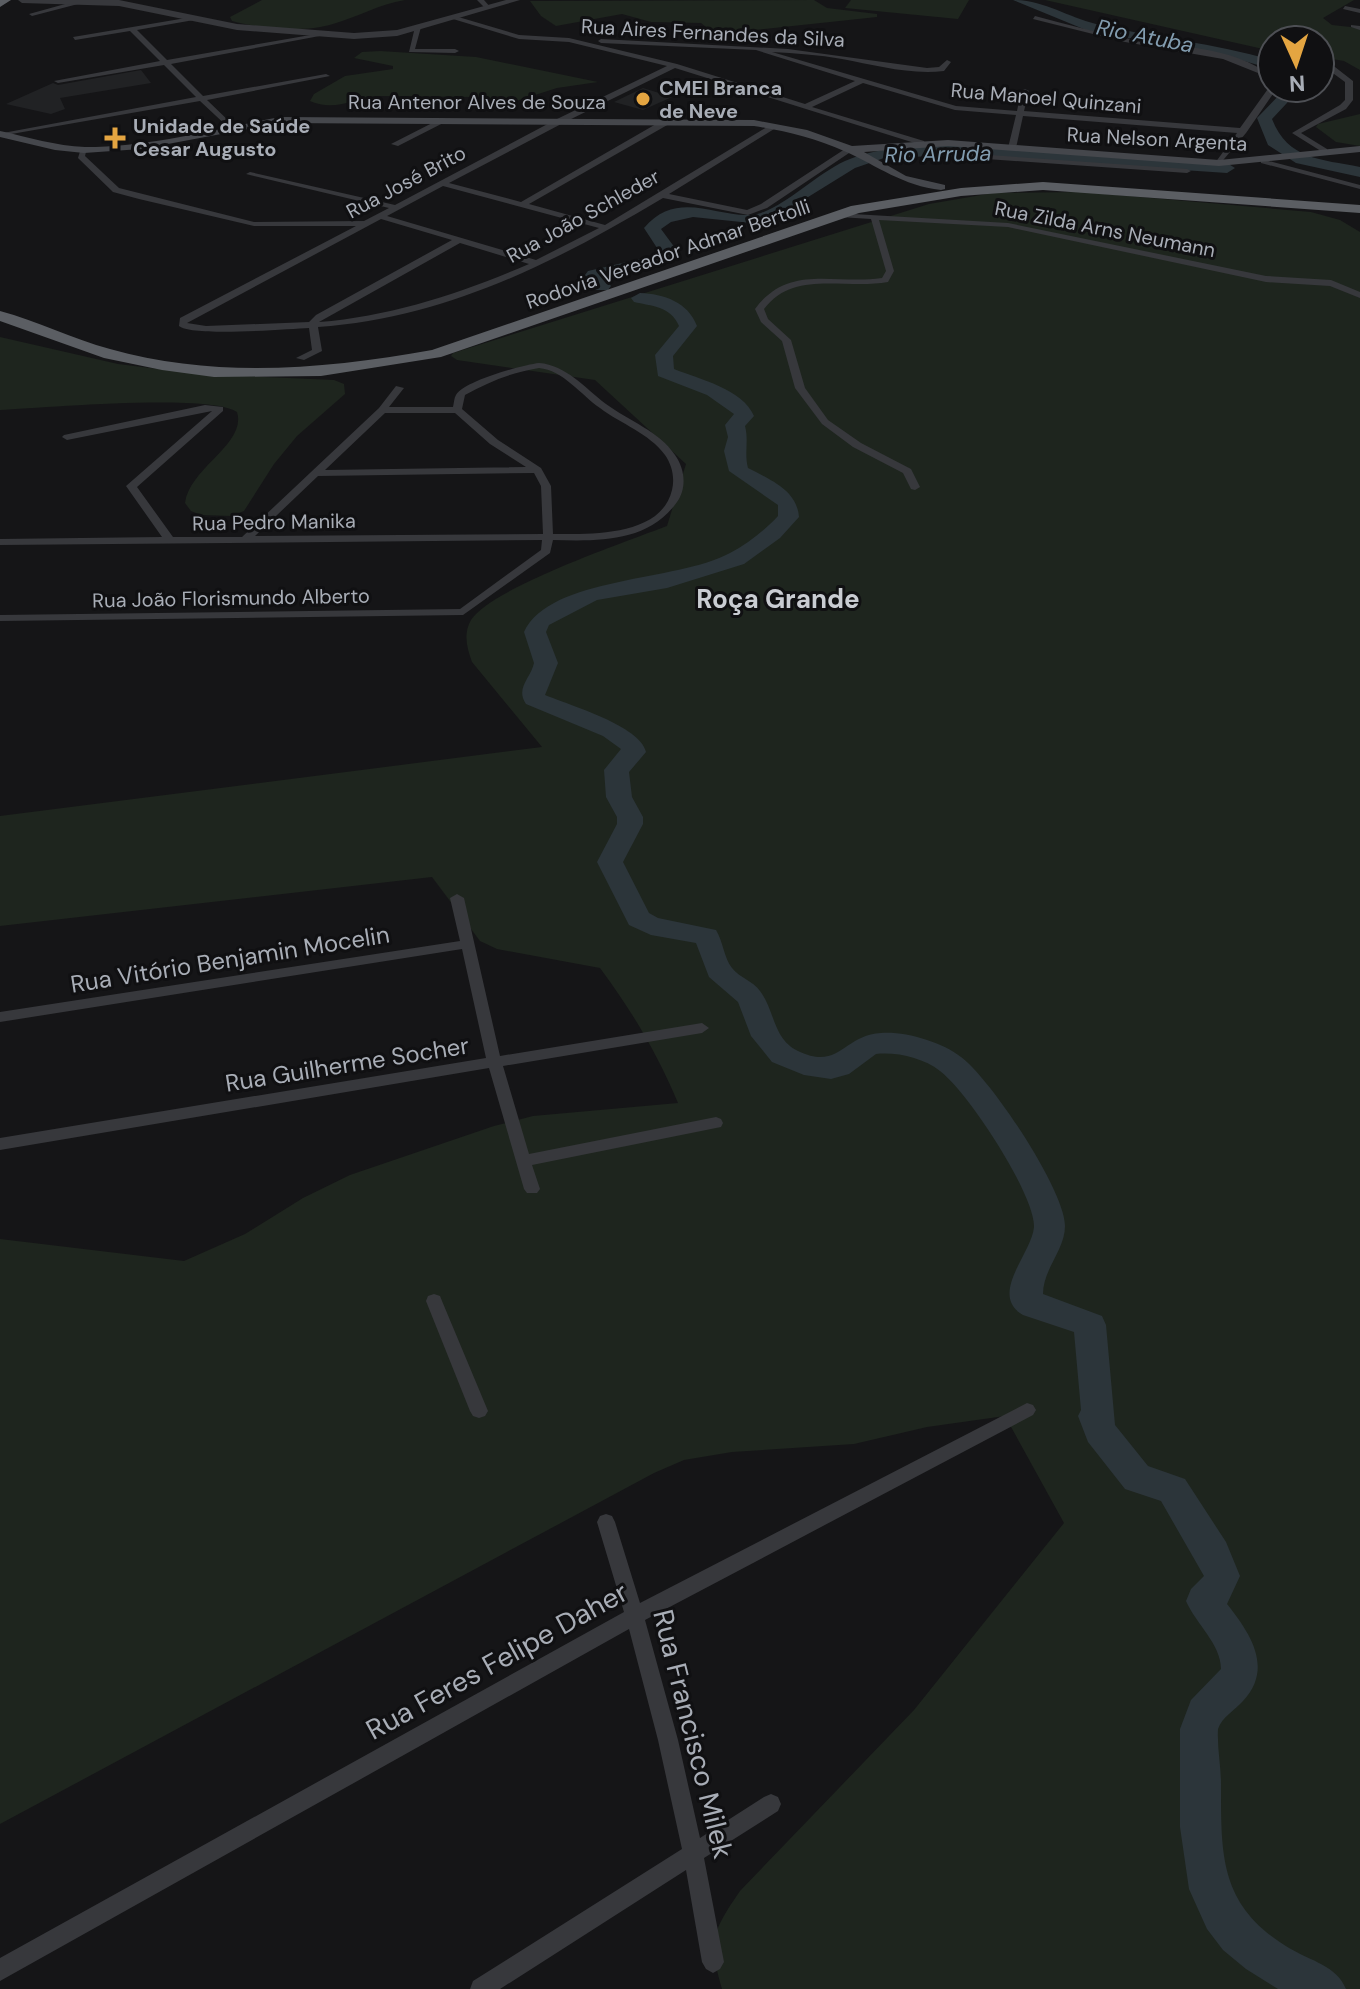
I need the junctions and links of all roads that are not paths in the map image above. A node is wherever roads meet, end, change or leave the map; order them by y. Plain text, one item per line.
1 (22, 0) edge
2 (480, 0) edge
3 (516, 0) edge
4 (76, 3) junction
5 (488, 8) junction
6 (1345, 8) dead end
7 (1360, 11) edge
8 (32, 14) dead end
9 (455, 18) junction
10 (1035, 18) dead end
11 (192, 19) junction
12 (418, 27) junction
13 (132, 29) junction
14 (322, 35) junction
15 (75, 38) dead end
16 (569, 40) junction
17 (759, 50) junction
18 (455, 51) dead end
19 (167, 62) junction
20 (947, 62) dead end
21 (674, 66) junction
22 (1256, 68) edge
23 (1336, 72) edge
24 (326, 76) dead end
25 (863, 80) junction
26 (58, 81) dead end
27 (1025, 91) dead end
28 (203, 98) junction
29 (1262, 104) edge
30 (807, 106) junction
31 (1020, 113) junction
32 (445, 120) junction
33 (560, 121) junction
34 (666, 122) junction
35 (775, 126) junction
36 (230, 127) junction
37 (1243, 131) junction
38 (2, 135) edge
39 (921, 143) junction
40 (395, 144) dead end
41 (948, 148) junction
42 (1012, 148) junction
43 (851, 149) junction
44 (1360, 149) edge
45 (84, 150) junction
46 (1320, 152) junction
47 (930, 153) dead end
48 (1264, 161) junction
49 (1219, 163) junction
50 (1187, 171) dead end
51 (250, 174) dead end
52 (441, 183) junction
53 (1043, 186) junction
54 (908, 187) junction
55 (1360, 187) edge
56 (662, 195) junction
57 (524, 204) junction
58 (395, 207) junction
59 (856, 209) junction
60 (1360, 209) edge
61 (839, 215) junction
62 (380, 216) junction
63 (874, 217) junction
64 (365, 223) junction
65 (605, 227) junction
66 (457, 241) junction
67 (539, 264) junction
68 (1360, 295) edge
69 (0, 316) edge
70 (313, 323) junction
71 (206, 329) joint
72 (301, 358) dead end
73 (399, 388) dead end
74 (382, 410) junction
75 (457, 410) junction
76 (67, 437) dead end
77 (537, 470) junction
78 (315, 473) junction
79 (915, 487) dead end
80 (548, 537) junction
81 (245, 540) junction
82 (170, 541) junction
83 (0, 542) edge
84 (0, 618) edge
85 (457, 898) dead end
86 (467, 944) junction
87 (0, 1017) edge
88 (702, 1028) dead end
89 (494, 1062) junction
90 (716, 1123) dead end
91 (0, 1144) edge
92 (524, 1161) junction
93 (532, 1189) dead end
94 (434, 1301) dead end
95 (1027, 1410) dead end
96 (479, 1411) dead end
97 (606, 1522) dead end
98 (636, 1615) junction
99 (771, 1804) dead end
100 (696, 1852) junction
101 (713, 1962) dead end
102 (0, 1970) edge
103 (481, 1989) edge

1 - 4 street
2 - 5 street
3 - 5 street
4 - 8 street
4 - 11 street
5 - 9 street
6 - 7 street
9 - 12 street
9 - 16 street
10 - 22 street
11 - 13 street
11 - 14 street
12 - 14 street
12 - 18 street
13 - 15 street
13 - 19 street
14 - 19 street
16 - 17 street, Rua Aires Fernandes da Silva
16 - 21 street
17 - 20 street, Rua Aires Fernandes da Silva
17 - 25 street, Rua Manoel Quinzani
19 - 26 street
19 - 28 street
21 - 30 street
21 - 33 street, Rua José Brito
23 - 46 street
24 - 28 street
25 - 30 street
25 - 31 street, Rua Manoel Quinzani
27 - 31 street
28 - 36 street
28 - 38 street
29 - 37 street
30 - 39 street
31 - 37 street, Rua Manoel Quinzani
31 - 42 street
32 - 33 main road, Rua Antenor Alves de Souza
32 - 36 main road, Rua Antenor Alves de Souza
32 - 40 street
33 - 34 main road, Rua Antenor Alves de Souza
33 - 52 street, Rua José Brito
34 - 35 main road, Rua Antenor Alves de Souza
34 - 57 street
35 - 43 main road, Rua Antenor Alves de Souza
35 - 56 street, Rua João Schleder
36 - 45 main road, Rua Antenor Alves de Souza
37 - 49 street
38 - 45 main road, Rua Antenor Alves de Souza
39 - 41 main road, Rua Nelson Argenta
39 - 43 main road, Rua Nelson Argenta
41 - 42 main road, Rua Nelson Argenta
41 - 47 street, Rua Nelson Argenta
41 - 50 street, Rua Nelson Argenta
42 - 49 main road, Rua Nelson Argenta
43 - 54 main road, Rua Antenor Alves de Souza
43 - 56 street
44 - 46 main road
45 - 64 street
46 - 48 main road
48 - 49 main road, Rua Nelson Argenta
48 - 55 street, Rua Nelson Argenta
51 - 58 street
52 - 57 street
52 - 58 street, Rua José Brito
53 - 54 highway
53 - 59 highway, Rodovia Vereador Admar Bertolli
53 - 60 highway, Rodovia Vereador Admar Bertolli
54 - 59 highway
56 - 65 street, Rua João Schleder
57 - 65 street
58 - 62 street, Rua José Brito
59 - 61 highway, Rodovia Vereador Admar Bertolli
61 - 63 street, Rua Zilda Arns Neumann
61 - 69 highway, Rodovia Vereador Admar Bertolli
62 - 64 street, Rua José Brito
62 - 66 street
63 - 68 street, Rua Zilda Arns Neumann
63 - 79 street
64 - 71 street, Rua José Brito
65 - 67 street, Rua João Schleder
66 - 67 street
66 - 70 street
67 - 70 street, Rua João Schleder
70 - 71 street, Rua João Schleder
70 - 72 street
73 - 74 street
74 - 75 street
74 - 78 street
75 - 77 street
75 - 80 street, Rua Pedro Manika
76 - 82 street
77 - 78 street
77 - 80 street
78 - 81 street
80 - 81 street, Rua Pedro Manika
80 - 84 street, Rua João Florismundo Alberto
81 - 82 street, Rua Pedro Manika
82 - 83 street, Rua Pedro Manika
85 - 86 street
86 - 87 street, Rua Vitório Benjamin Mocelin
86 - 89 street
88 - 89 street, Rua Guilherme Socher
89 - 91 street, Rua Guilherme Socher
89 - 92 street
90 - 92 street
92 - 93 street
94 - 96 street
95 - 98 street, Rua Feres Felipe Daher
97 - 98 street, Rua Francisco Milek
98 - 100 street, Rua Francisco Milek
98 - 102 street, Rua Feres Felipe Daher
99 - 100 street
100 - 101 street, Rua Francisco Milek
100 - 103 street

